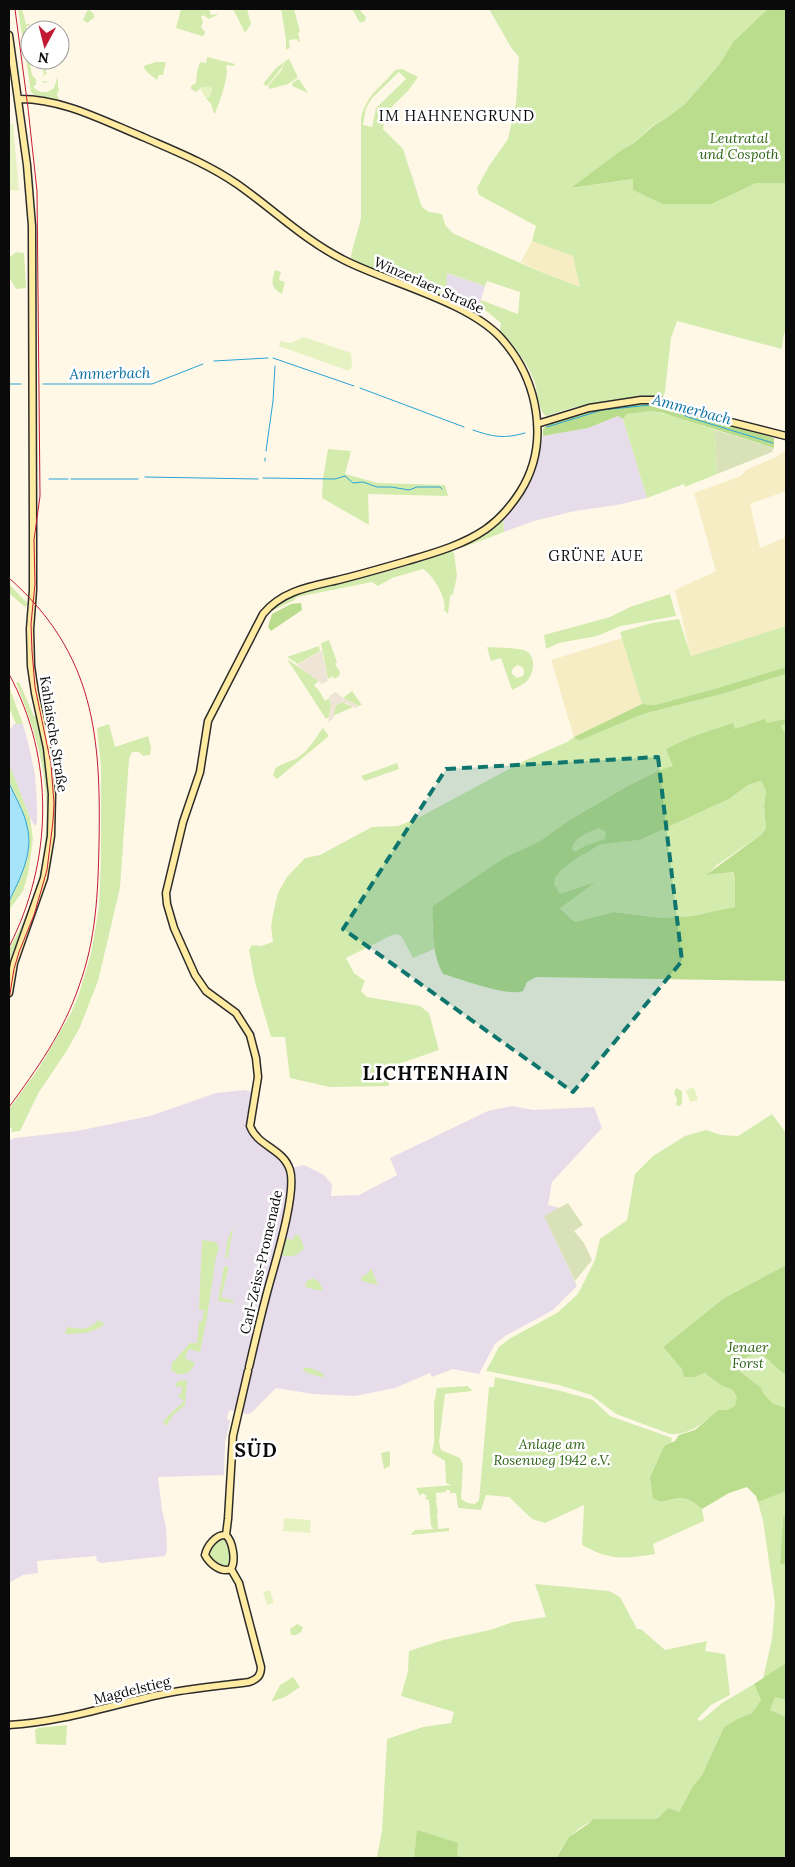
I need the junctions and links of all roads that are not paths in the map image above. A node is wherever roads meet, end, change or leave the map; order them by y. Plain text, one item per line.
1 (9, 35) edge
2 (18, 99) junction
3 (537, 424) junction
4 (786, 436) edge
5 (9, 993) edge
6 (250, 1120) joint
7 (226, 1535) junction
8 (231, 1569) junction
9 (9, 1724) edge

1 - 2 main road, Kahlaische Straße
2 - 3 main road, Winzerlaer Straße
2 - 5 main road, Kahlaische Straße
3 - 4 main road
3 - 6 main road, Winzerlaer Straße
6 - 7 main road, Carl-Zeiss-Promenade
7 - 8 main road
7 - 8 main road
8 - 9 main road, Magdelstieg

